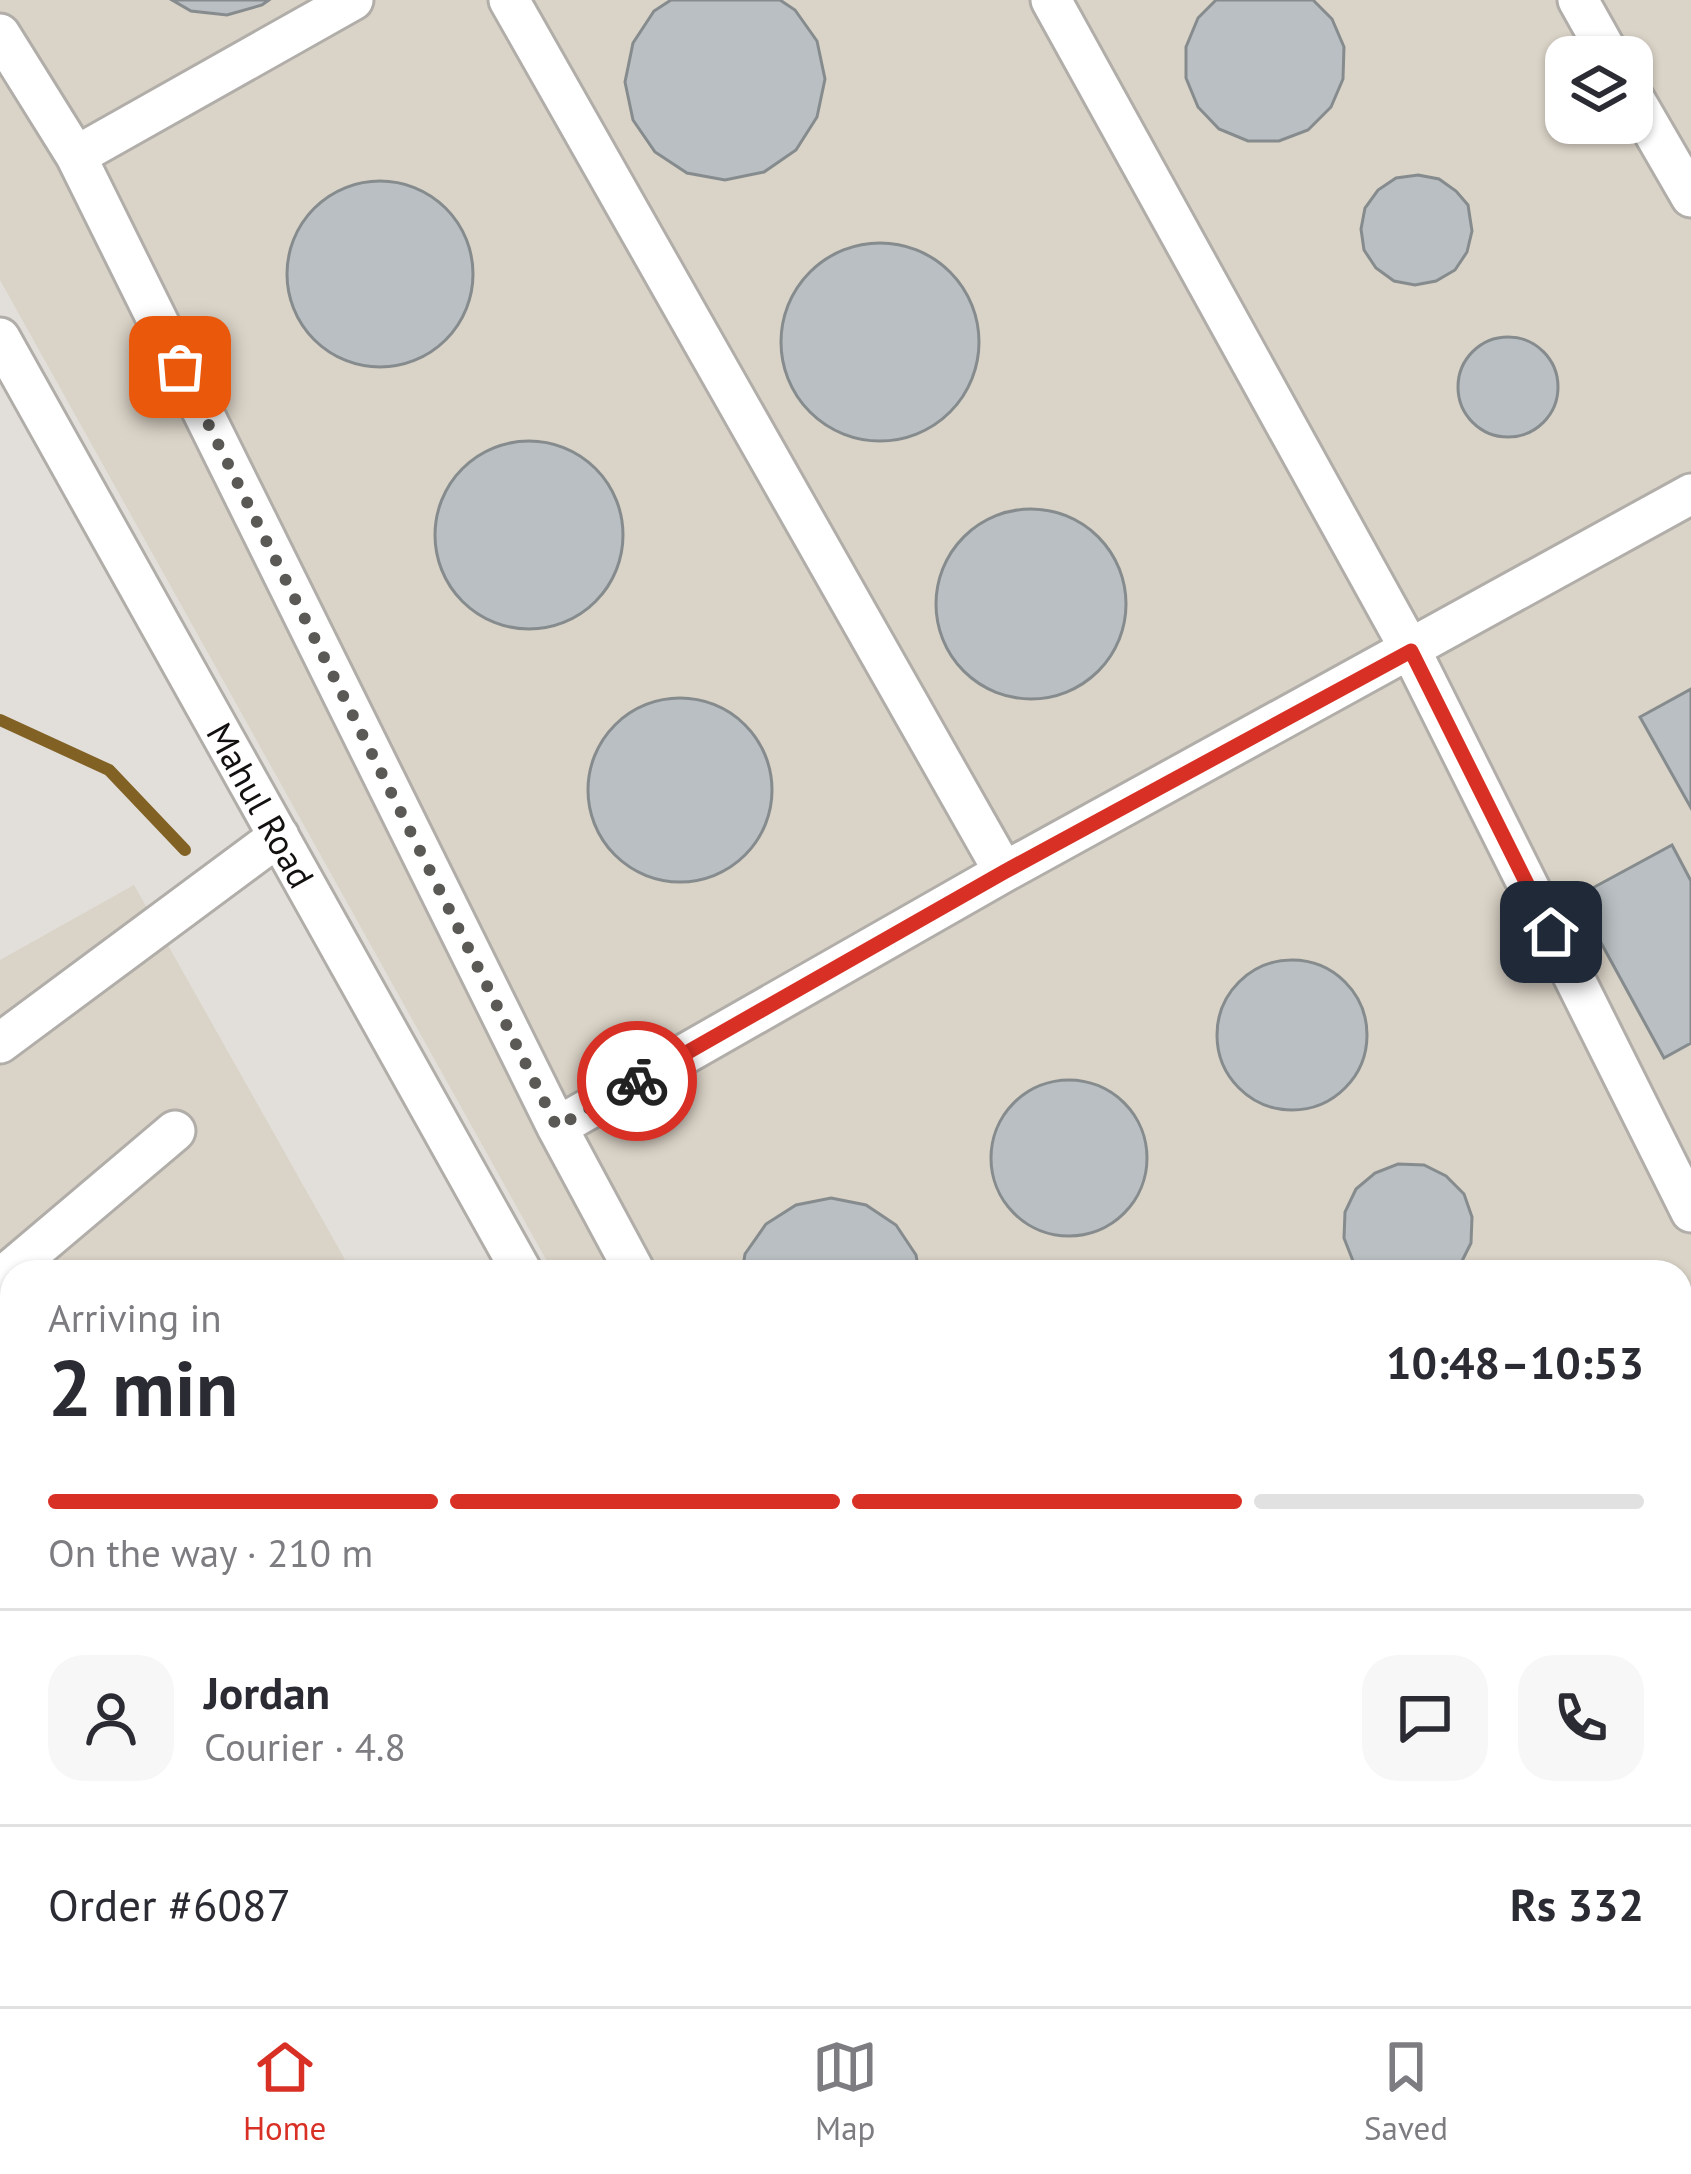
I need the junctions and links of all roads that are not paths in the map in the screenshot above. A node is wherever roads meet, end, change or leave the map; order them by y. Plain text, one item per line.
1 (353, 0) edge
2 (509, 0) edge
3 (1051, 0) edge
4 (1577, 0) edge
5 (0, 34) edge
6 (1598, 36) edge
7 (1653, 131) edge
8 (76, 156) junction
9 (1691, 197) edge
10 (0, 338) edge
11 (1691, 494) edge
12 (1411, 651) junction
13 (279, 836) junction
14 (1004, 872) junction
15 (0, 1043) edge
16 (557, 1127) junction
17 (175, 1131) dead end
18 (1691, 1212) edge
19 (22, 1260) edge
20 (515, 1260) edge
21 (629, 1260) edge

1 - 8 street
2 - 14 street
3 - 12 street
4 - 6 street
5 - 8 street
7 - 9 street
8 - 16 street
10 - 13 street, Mahul Road
11 - 12 street
12 - 14 street
12 - 18 street
13 - 15 street
13 - 20 street, Mahul Road
14 - 16 street
16 - 21 street
17 - 19 street

